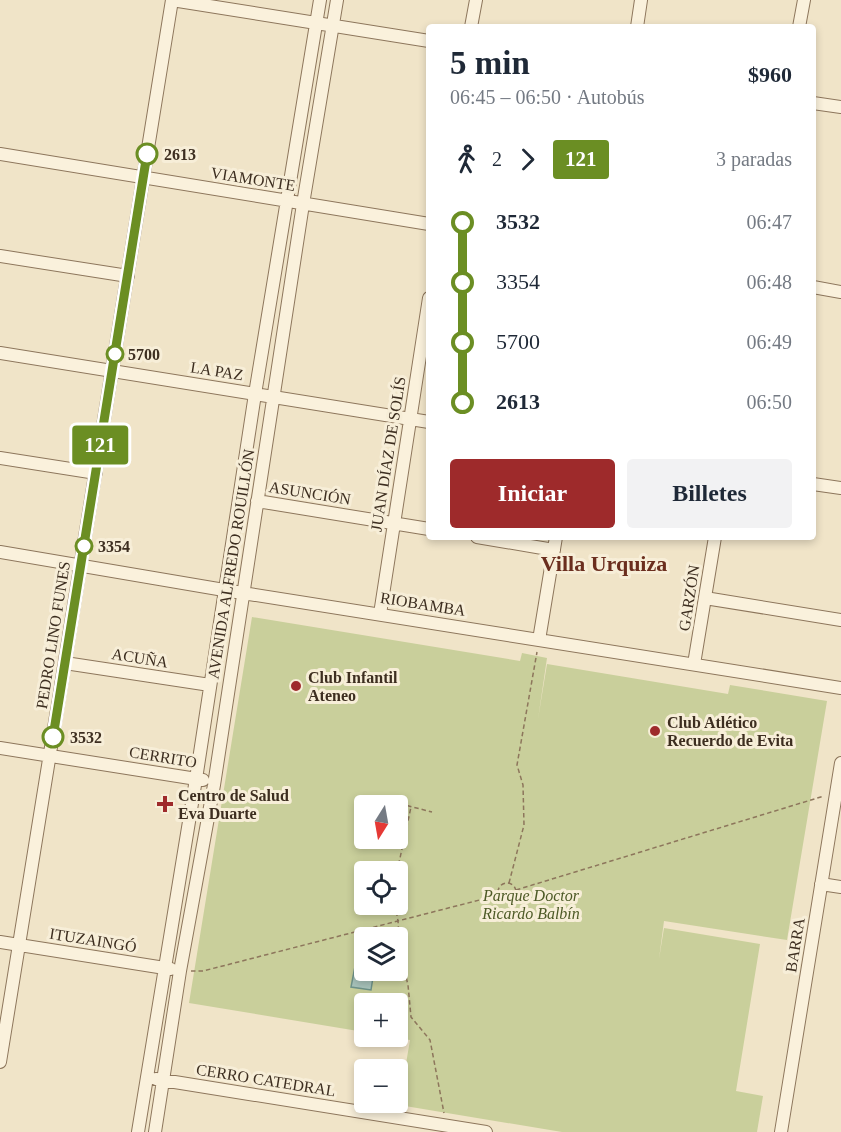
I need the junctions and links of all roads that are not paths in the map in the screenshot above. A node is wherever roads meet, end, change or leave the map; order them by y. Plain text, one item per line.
1 (172, 0) edge
2 (320, 0) edge
3 (336, 0) edge
4 (476, 0) edge
5 (641, 0) edge
6 (804, 0) edge
7 (316, 23) junction
8 (472, 24) edge
9 (637, 24) edge
10 (800, 24) edge
11 (333, 26) junction
12 (426, 41) edge
13 (816, 104) edge
14 (841, 108) edge
15 (0, 154) edge
16 (144, 178) junction
17 (286, 201) junction
18 (303, 204) junction
19 (426, 224) edge
20 (0, 256) edge
21 (128, 276) junction
22 (816, 288) edge
23 (841, 292) edge
24 (426, 317) edge
25 (0, 353) edge
26 (112, 371) junction
27 (255, 394) junction
28 (274, 397) junction
29 (410, 419) junction
30 (426, 422) edge
31 (0, 458) edge
32 (96, 473) junction
33 (816, 484) edge
34 (841, 488) edge
35 (257, 501) junction
36 (394, 523) junction
37 (426, 528) edge
38 (516, 540) edge
39 (715, 540) edge
40 (555, 543) edge
41 (0, 552) edge
42 (81, 565) junction
43 (233, 591) junction
44 (705, 597) junction
45 (380, 614) junction
46 (841, 620) edge
47 (539, 640) junction
48 (65, 663) junction
49 (694, 664) junction
50 (210, 685) junction
51 (841, 688) edge
52 (0, 748) edge
53 (50, 756) junction
54 (841, 763) edge
55 (196, 779) junction
56 (214, 785) junction
57 (821, 884) junction
58 (841, 887) edge
59 (0, 942) edge
60 (19, 945) junction
61 (164, 968) junction
62 (180, 971) junction
63 (0, 1062) edge
64 (147, 1078) junction
65 (163, 1080) junction
66 (455, 1130) edge
67 (138, 1132) edge
68 (155, 1132) edge
69 (486, 1132) edge
70 (781, 1132) edge

1 - 7 street
1 - 16 street, PEDRO LINO FUNES
2 - 7 street, AVENIDA ALFREDO ROUILLÓN
3 - 11 street, AVENIDA ALFREDO ROUILLÓN
4 - 8 street
5 - 9 street
6 - 10 street
7 - 11 street
7 - 17 street, AVENIDA ALFREDO ROUILLÓN
11 - 12 street
11 - 18 street, AVENIDA ALFREDO ROUILLÓN
13 - 14 street
15 - 16 street, VIAMONTE
16 - 17 street, VIAMONTE
16 - 21 street, PEDRO LINO FUNES
17 - 18 street, VIAMONTE
17 - 27 street, AVENIDA ALFREDO ROUILLÓN
18 - 19 street, VIAMONTE
18 - 28 street, AVENIDA ALFREDO ROUILLÓN
20 - 21 street
21 - 26 street, PEDRO LINO FUNES
22 - 23 street
24 - 29 street, JUAN DÍAZ DE SOLÍS
25 - 26 street, LA PAZ
26 - 27 street, LA PAZ
26 - 32 street, PEDRO LINO FUNES
27 - 28 street, LA PAZ
27 - 43 street, AVENIDA ALFREDO ROUILLÓN
28 - 29 street, LA PAZ
28 - 35 street, AVENIDA ALFREDO ROUILLÓN
29 - 30 street, LA PAZ
29 - 36 street, JUAN DÍAZ DE SOLÍS
31 - 32 street
32 - 42 street, PEDRO LINO FUNES
33 - 34 street
35 - 36 street, ASUNCIÓN
35 - 43 street, AVENIDA ALFREDO ROUILLÓN
36 - 37 street, ASUNCIÓN
36 - 45 street, JUAN DÍAZ DE SOLÍS
38 - 40 street
39 - 44 street, GARZÓN
40 - 47 street
41 - 42 street, RIOBAMBA
42 - 43 street, RIOBAMBA
42 - 48 street, PEDRO LINO FUNES
43 - 45 street, RIOBAMBA
43 - 50 street, AVENIDA ALFREDO ROUILLÓN
43 - 56 street, AVENIDA ALFREDO ROUILLÓN
44 - 46 street
44 - 49 street, GARZÓN
45 - 47 street, RIOBAMBA
47 - 49 street, RIOBAMBA
48 - 50 street, ACUÑA
48 - 53 street, PEDRO LINO FUNES
49 - 51 street, RIOBAMBA
50 - 55 street, AVENIDA ALFREDO ROUILLÓN
52 - 53 street, CERRITO
53 - 55 street, CERRITO
53 - 60 street, PEDRO LINO FUNES
54 - 57 street, BARRA
55 - 56 street, CERRITO
55 - 61 street, AVENIDA ALFREDO ROUILLÓN
56 - 62 street, AVENIDA ALFREDO ROUILLÓN
57 - 58 street
57 - 70 street, BARRA
59 - 60 street, ITUZAINGÓ
60 - 61 street, ITUZAINGÓ
60 - 63 street, PEDRO LINO FUNES
61 - 62 street, ITUZAINGÓ
61 - 64 street, AVENIDA ALFREDO ROUILLÓN
62 - 65 street, AVENIDA ALFREDO ROUILLÓN
64 - 65 street, CERRO CATEDRAL
64 - 67 street, AVENIDA ALFREDO ROUILLÓN
65 - 66 street, CERRO CATEDRAL
65 - 68 street, AVENIDA ALFREDO ROUILLÓN
66 - 69 street, CERRO CATEDRAL

